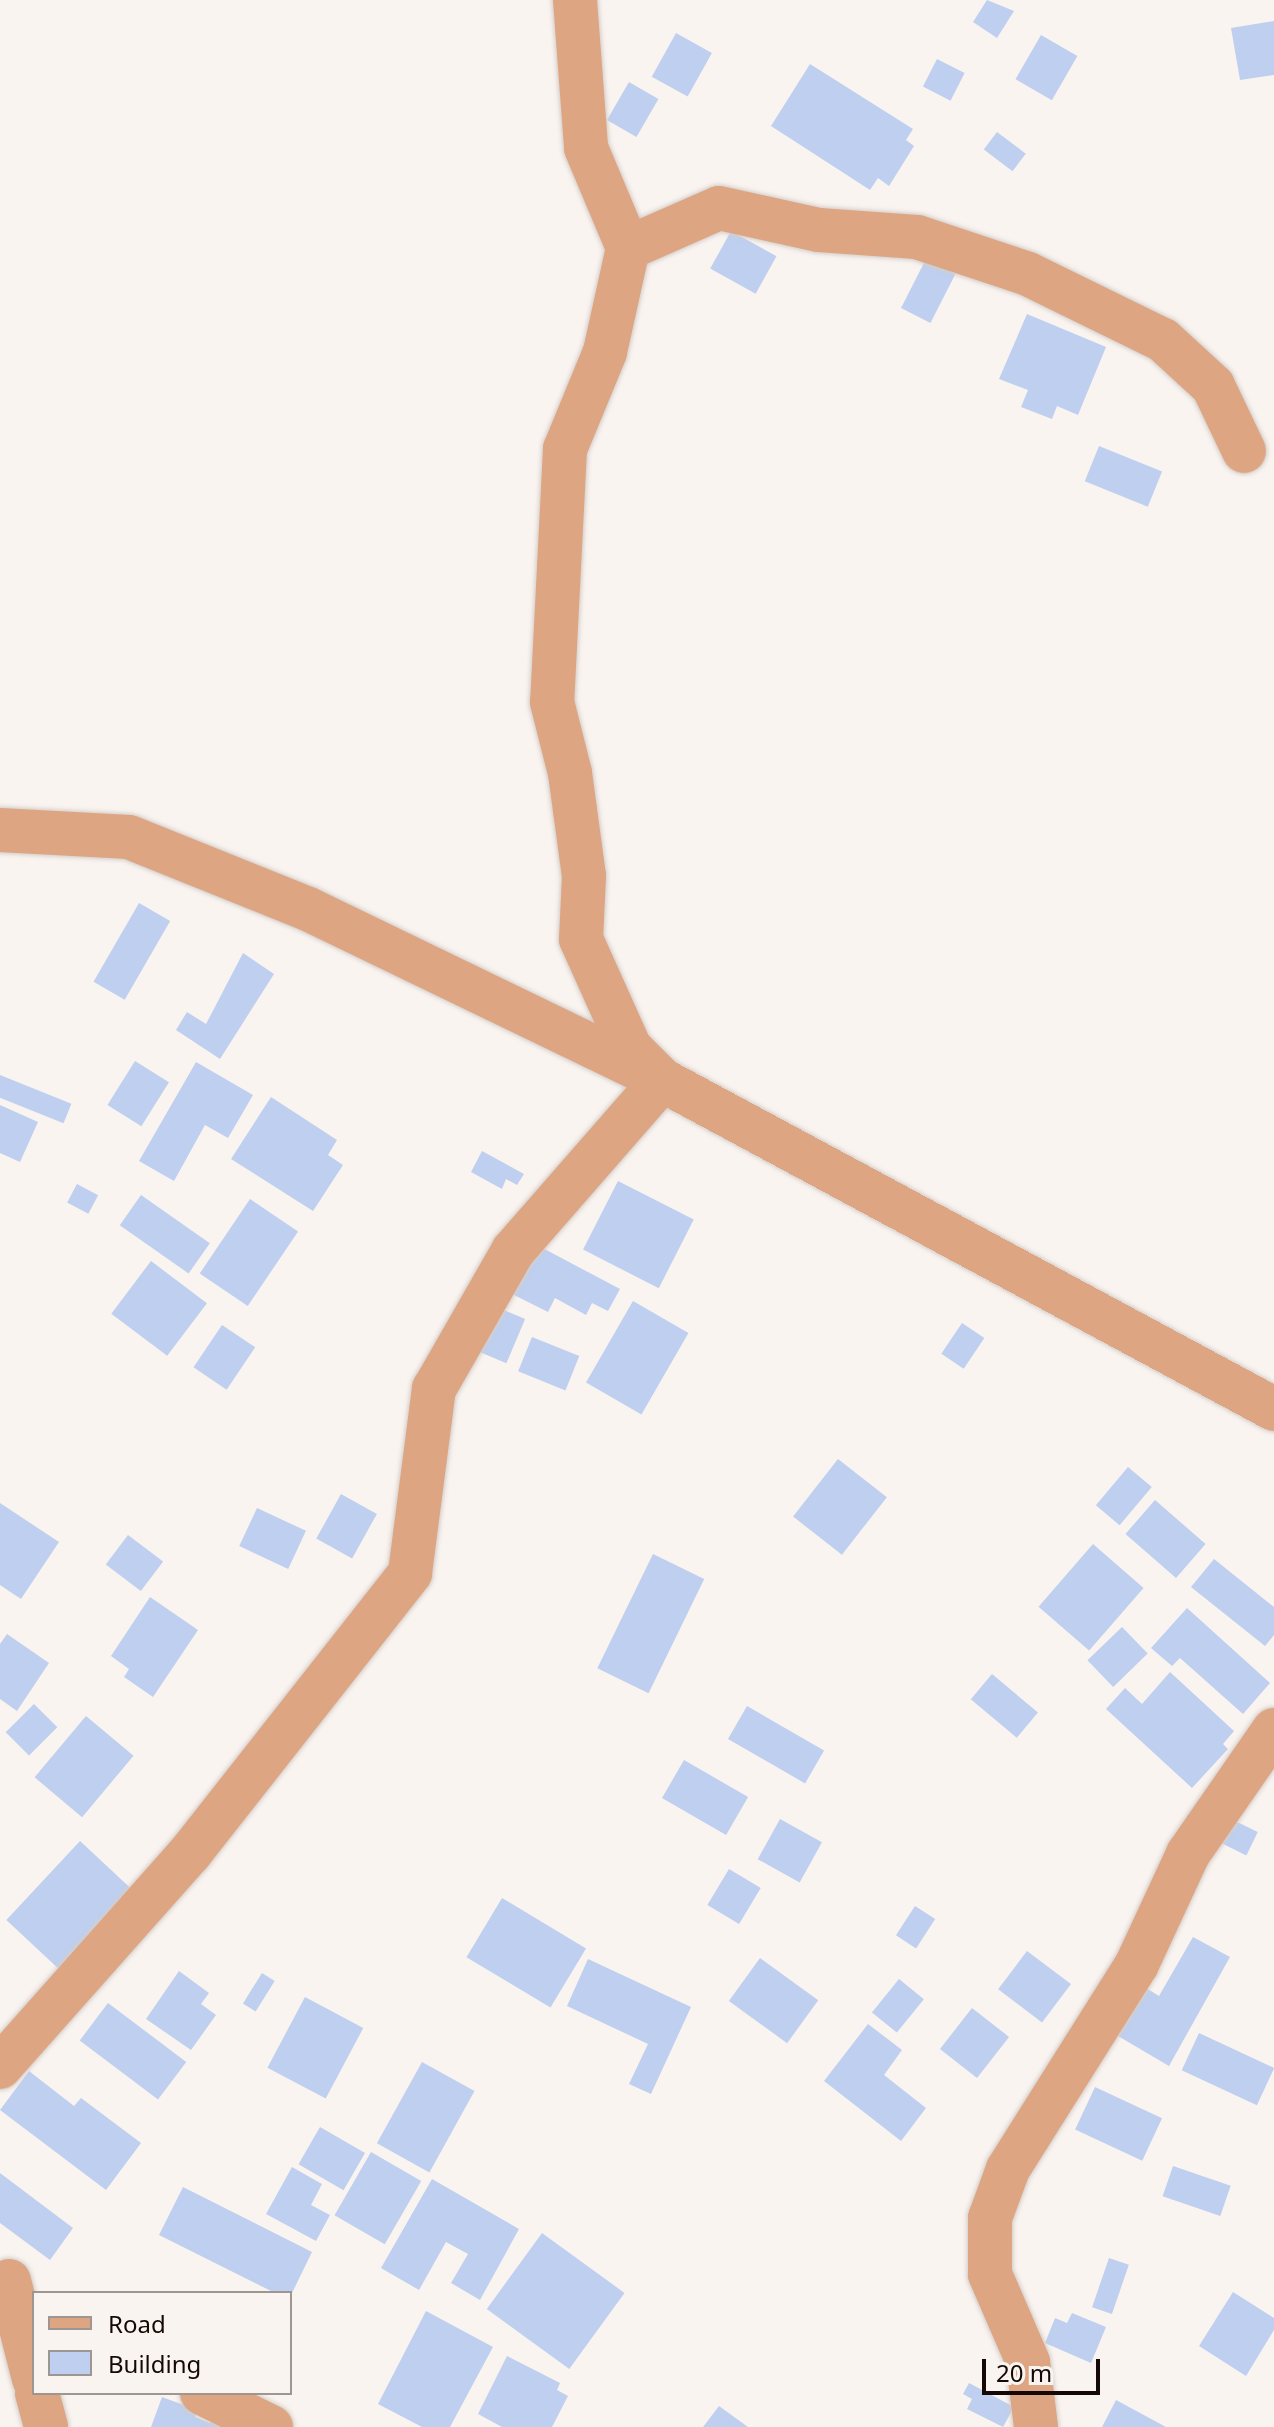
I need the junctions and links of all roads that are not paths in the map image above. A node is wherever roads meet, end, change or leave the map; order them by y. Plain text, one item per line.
1 (575, 0) edge
2 (628, 248) junction
3 (1244, 451) dead end
4 (0, 830) edge
5 (662, 1080) junction
6 (1274, 1409) edge
7 (1274, 1730) edge
8 (0, 2067) edge
9 (14, 2283) edge
10 (32, 2369) edge
11 (38, 2395) edge
12 (206, 2395) edge
13 (46, 2427) edge
14 (271, 2427) edge
15 (1036, 2427) edge

1 - 2 street
2 - 3 street
2 - 5 street
4 - 5 street
5 - 6 street
5 - 8 street
7 - 15 street
9 - 10 street
11 - 13 street
12 - 14 street

